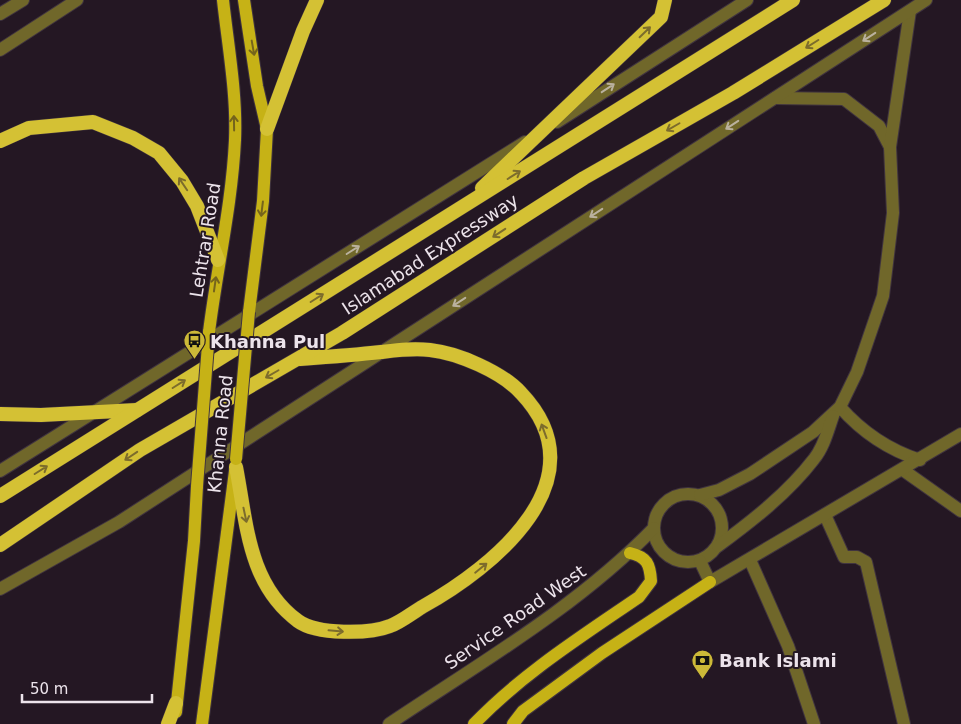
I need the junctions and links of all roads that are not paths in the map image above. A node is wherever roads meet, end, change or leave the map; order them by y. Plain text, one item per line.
1 (23, 0) edge
2 (77, 0) edge
3 (223, 0) edge
4 (244, 0) edge
5 (317, 0) edge
6 (665, 0) edge
7 (747, 0) edge
8 (794, 0) edge
9 (884, 0) edge
10 (926, 0) edge
11 (910, 11) junction
12 (0, 14) edge
13 (0, 50) edge
14 (774, 98) junction
15 (267, 128) junction
16 (545, 129) junction
17 (0, 141) edge
18 (890, 147) junction
19 (458, 210) junction
20 (218, 260) junction
21 (382, 352) junction
22 (296, 359) junction
23 (138, 410) junction
24 (98, 411) junction
25 (837, 412) junction
26 (0, 414) edge
27 (961, 434) edge
28 (920, 460) junction
29 (236, 463) junction
30 (903, 470) junction
31 (0, 471) edge
32 (197, 486) joint
33 (700, 495) junction
34 (0, 496) edge
35 (961, 511) edge
36 (824, 515) junction
37 (654, 528) junction
38 (0, 545) edge
39 (717, 547) junction
40 (630, 553) junction
41 (750, 560) junction
42 (700, 561) junction
43 (710, 582) junction
44 (0, 589) edge
45 (176, 703) junction
46 (168, 724) edge
47 (174, 724) edge
48 (202, 724) edge
49 (389, 724) edge
50 (474, 724) edge
51 (513, 724) edge
52 (814, 724) edge
53 (904, 724) edge

1 - 12 street
2 - 13 street
20 -> 3 main road, Lehtrar Road
4 -> 15 main road, Khanna Road
5 - 15 highway
16 -> 6 highway
16 -> 7 street
19 -> 8 highway, Islamabad Expressway
9 -> 22 highway, Islamabad Expressway
10 - 11 street
11 -> 14 street
11 - 18 street
14 - 18 street
14 -> 21 street
15 -> 29 main road, Khanna Road, bridge
16 - 19 highway
24 -> 16 street
20 -> 17 highway
18 - 25 street
23 -> 19 highway, Islamabad Expressway
32 -> 20 main road, Lehtrar Road, bridge
21 - 22 highway
29 -> 21 highway
21 - 44 street
22 -> 38 highway, Islamabad Expressway
23 - 24 highway
34 -> 23 highway, Islamabad Expressway
24 - 26 highway
24 - 31 street
25 - 28 street
25 - 33 street
25 - 39 street
27 - 28 street
28 - 30 street
29 - 48 main road, Khanna Road
30 - 35 street
30 - 36 street
32 - 45 main road, Khanna Road
33 - 37 street
33 - 39 street
36 - 41 street
36 - 53 street
37 - 40 street, Service Road West
37 - 42 street
39 - 42 street
40 - 49 street, Service Road West
40 - 50 main road
41 - 43 street
41 - 52 street
42 - 43 street
43 - 51 main road
45 - 46 highway
45 - 47 main road, Khanna Road

